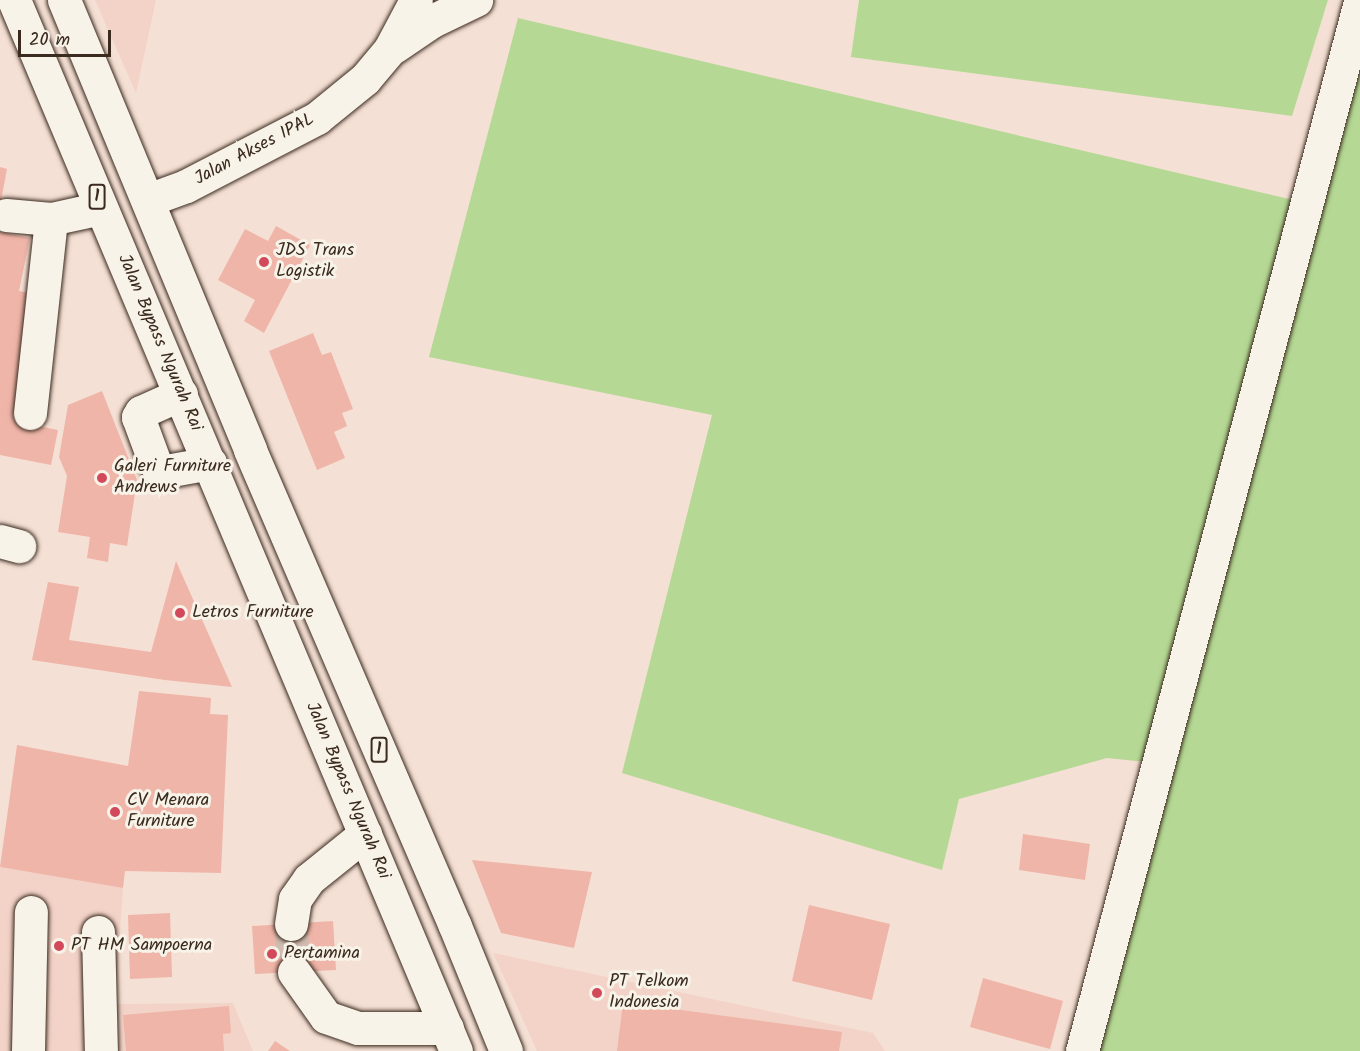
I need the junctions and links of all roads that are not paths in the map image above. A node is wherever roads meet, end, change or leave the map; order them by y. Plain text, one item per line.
1 (2, 0) edge
2 (14, 0) edge
3 (64, 0) edge
4 (416, 0) edge
5 (476, 0) edge
6 (1360, 2) edge
7 (390, 49) junction
8 (148, 200) junction
9 (101, 208) junction
10 (6, 215) dead end
11 (51, 219) junction
12 (181, 394) junction
13 (30, 413) dead end
14 (250, 450) junction
15 (210, 464) junction
16 (365, 834) junction
17 (32, 912) dead end
18 (291, 924) tunnel mouth
19 (98, 932) dead end
20 (294, 972) tunnel mouth
21 (452, 1040) edge
22 (28, 1051) edge
23 (101, 1051) edge
24 (506, 1051) edge
25 (1082, 1051) edge

1 - 2 main road
2 - 9 main road, Jalan Bypass Ngurah Rai / 1
3 - 8 main road, 1
4 - 7 main road, Jalan Akses IPAL
5 - 7 main road
6 - 25 main road
7 - 8 main road, Jalan Akses IPAL
8 - 14 main road, 1
9 - 11 main road
9 - 12 main road, Jalan Bypass Ngurah Rai / 1
10 - 11 main road
11 - 13 main road
12 - 15 main road, Jalan Bypass Ngurah Rai / 1
12 - 15 main road
14 - 15 main road
14 - 24 main road, 1
15 - 16 main road, Jalan Bypass Ngurah Rai / 1
16 - 18 main road
16 - 21 main road, Jalan Bypass Ngurah Rai / 1
17 - 22 main road
19 - 23 main road
20 - 21 main road

